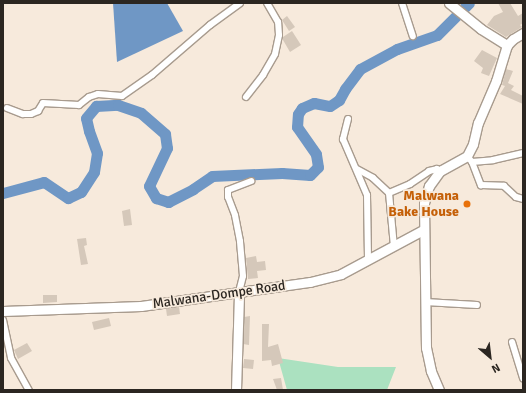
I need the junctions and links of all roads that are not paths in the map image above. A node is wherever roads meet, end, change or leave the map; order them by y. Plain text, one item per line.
1 (240, 3) edge
2 (267, 3) edge
3 (402, 3) edge
4 (452, 5) edge
5 (523, 33) edge
6 (413, 36) dead end
7 (507, 45) junction
8 (246, 97) dead end
9 (7, 108) dead end
10 (348, 119) dead end
11 (523, 153) edge
12 (469, 159) junction
13 (357, 169) junction
14 (440, 171) junction
15 (251, 181) dead end
16 (389, 193) junction
17 (523, 200) edge
18 (423, 230) junction
19 (394, 247) junction
20 (368, 260) junction
21 (238, 292) junction
22 (425, 302) junction
23 (476, 305) dead end
24 (3, 311) edge
25 (3, 320) edge
26 (512, 342) dead end
27 (6, 352) edge
28 (523, 378) edge
29 (29, 390) edge
30 (236, 390) edge
31 (439, 390) edge

1 - 9 street
2 - 8 street
3 - 6 street
4 - 7 street
5 - 7 street
7 - 12 street
10 - 13 street
11 - 12 street
12 - 14 street
12 - 17 street
13 - 16 street
13 - 20 street
14 - 16 street
14 - 18 street
15 - 21 street
16 - 19 street
18 - 19 street, Malwana-Dompe Road
18 - 22 street
19 - 20 street, Malwana-Dompe Road
20 - 21 street, Malwana-Dompe Road
21 - 24 street, Malwana-Dompe Road
21 - 30 street
22 - 23 street
22 - 31 street
25 - 27 street
26 - 28 street
27 - 29 street

